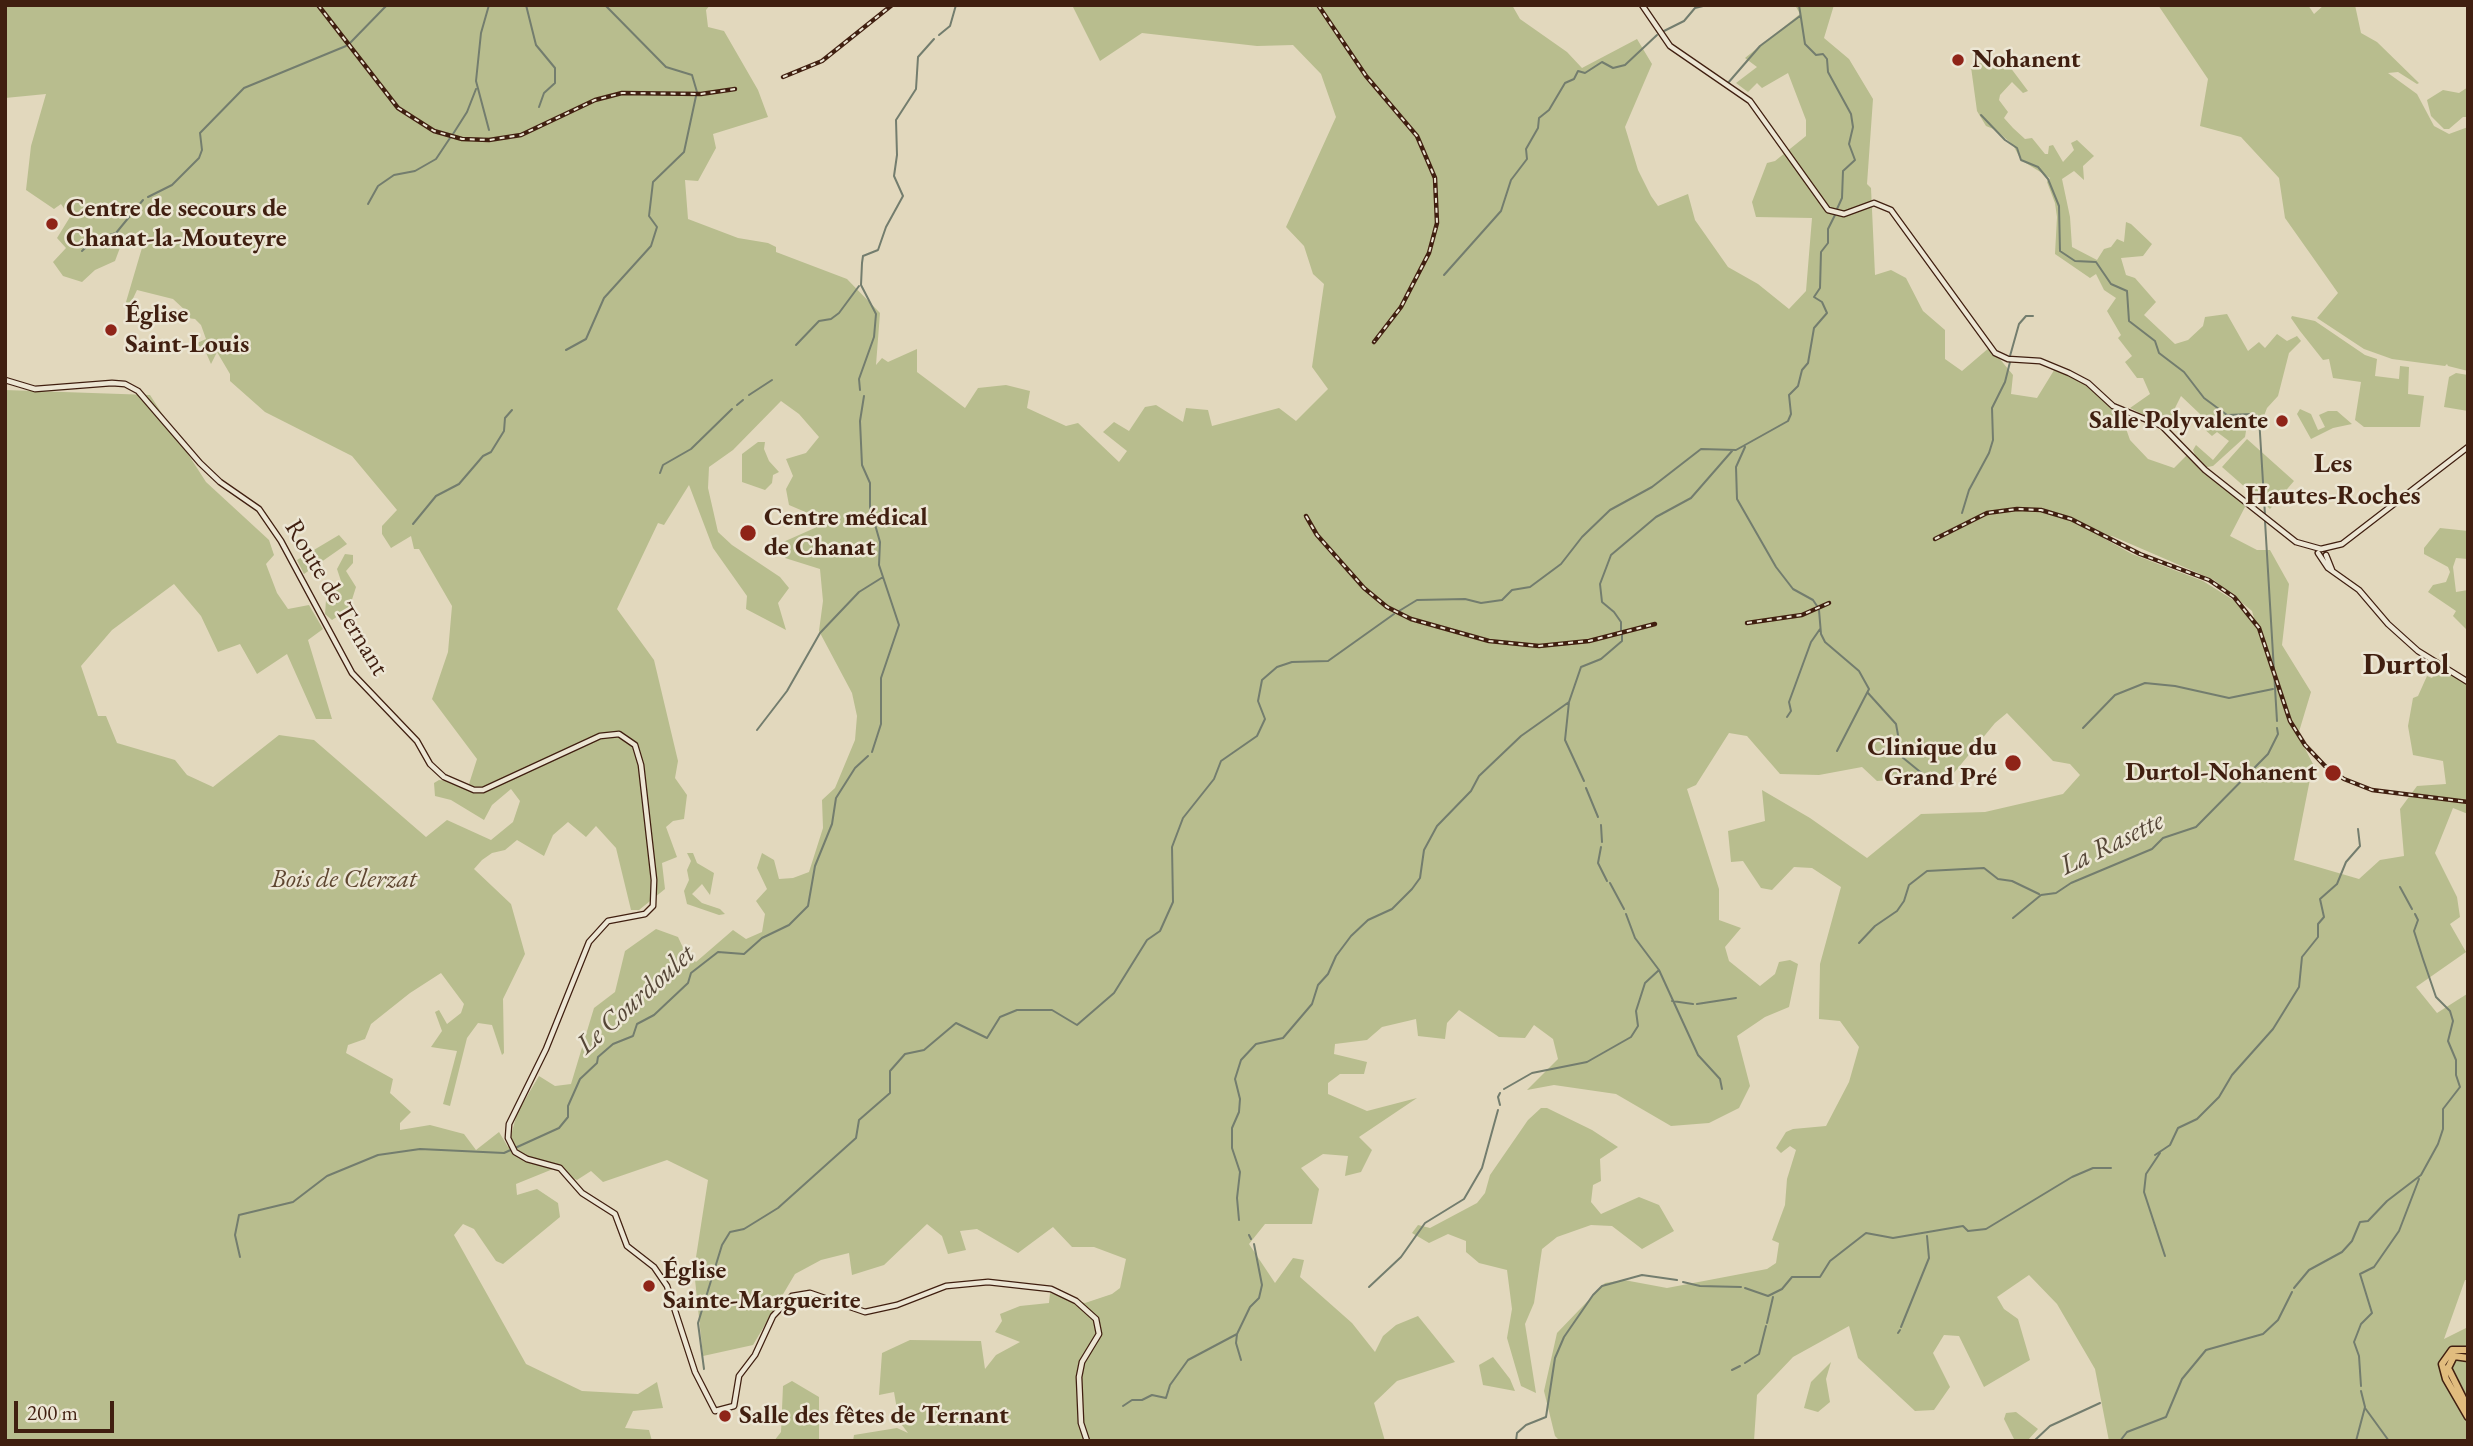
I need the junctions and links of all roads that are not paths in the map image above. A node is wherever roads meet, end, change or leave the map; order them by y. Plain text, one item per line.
1 (1642, 5) edge
2 (5, 380) edge
3 (2468, 447) edge
4 (2322, 552) junction
5 (2468, 682) edge
6 (2468, 1350) edge
7 (2468, 1358) edge
8 (2468, 1408) edge
9 (2468, 1417) edge
10 (1087, 1441) edge

1 - 4 main road
2 - 10 main road, Route de Ternant
3 - 4 main road
4 - 5 main road
6 - 9 main road
7 - 8 main road

